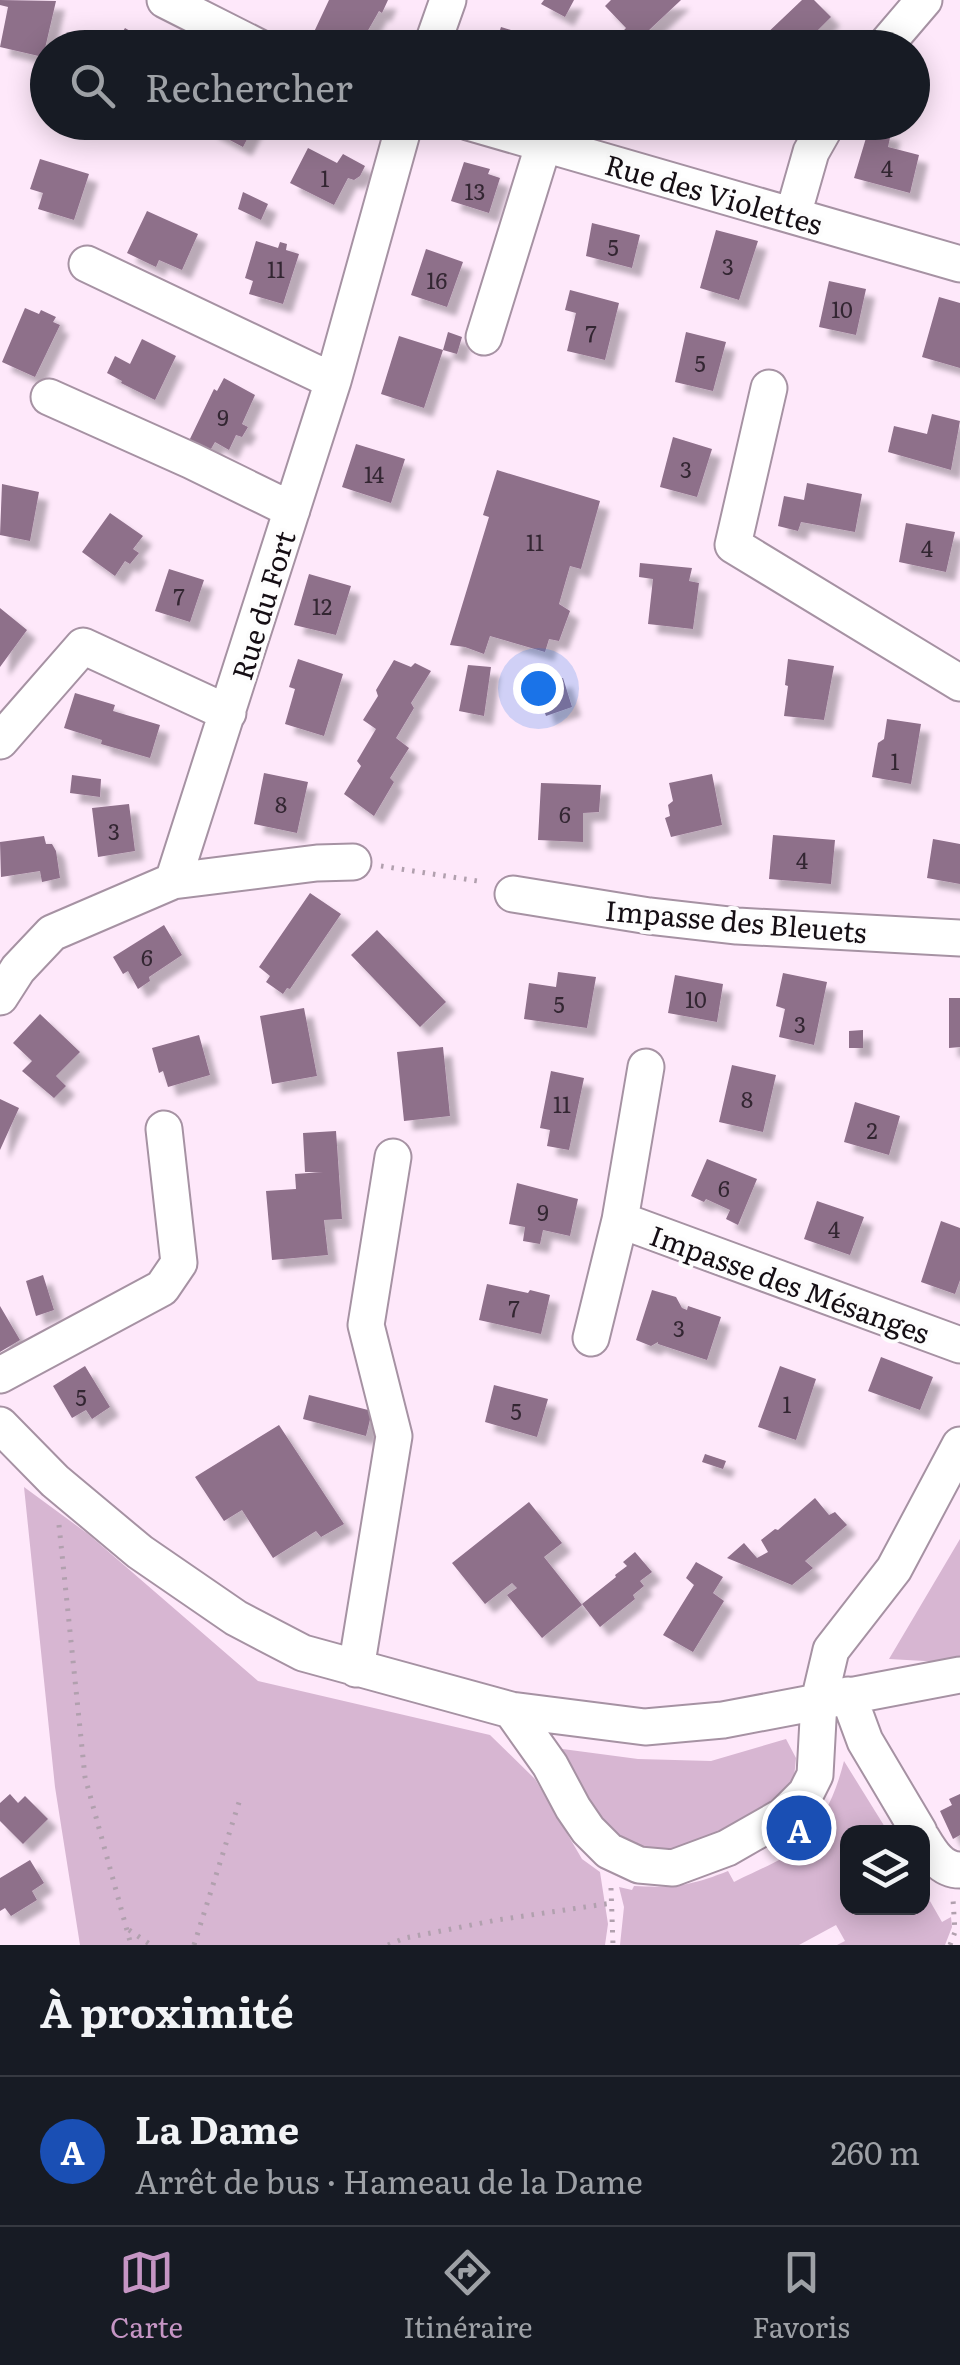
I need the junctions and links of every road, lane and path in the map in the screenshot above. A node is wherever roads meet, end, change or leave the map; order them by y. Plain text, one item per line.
1 (166, 0) edge
2 (448, 0) edge
3 (924, 0) edge
4 (225, 30) edge
5 (437, 30) edge
6 (898, 30) edge
7 (400, 140) edge
8 (530, 140) edge
9 (818, 140) edge
10 (544, 144) junction
11 (793, 215) junction
12 (87, 264) dead end
13 (960, 264) edge
14 (484, 337) dead end
15 (333, 380) junction
16 (769, 388) dead end
17 (49, 397) dead end
18 (292, 510) junction
19 (960, 684) edge
20 (228, 714) junction
21 (0, 741) edge
22 (353, 862) joint
23 (173, 880) junction
24 (513, 894) joint
25 (960, 938) edge
26 (0, 996) edge
27 (646, 1068) dead end
28 (164, 1129) dead end
29 (394, 1157) dead end
30 (620, 1220) junction
31 (591, 1338) dead end
32 (960, 1345) edge
33 (0, 1375) edge
34 (0, 1426) edge
35 (960, 1445) edge
36 (54, 1480) junction
37 (356, 1669) junction
38 (960, 1674) edge
39 (834, 1698) junction
40 (511, 1710) junction
41 (241, 1796) dead end
42 (915, 1825) edge
43 (609, 1850) junction
44 (930, 1850) edge
45 (957, 1870) edge
46 (612, 1903) junction
47 (126, 1928) junction
48 (131, 1945) edge
49 (151, 1945) edge
50 (194, 1945) edge
51 (388, 1945) edge
52 (613, 1945) edge
53 (950, 1945) edge

1 - 4 street
2 - 5 street
3 - 6 street
7 - 15 street, Rue du Fort
8 - 10 street, Rue des Violettes
9 - 11 street
10 - 11 street, Rue des Violettes
10 - 14 street
11 - 13 street, Rue des Violettes
12 - 15 street
15 - 18 street, Rue du Fort
16 - 19 street
17 - 18 street
18 - 20 street, Rue du Fort
20 - 21 street
20 - 23 street, Rue du Fort
22 - 23 street
22 - 24 path
23 - 26 street
24 - 25 street, Impasse des Bleuets
27 - 30 street, Impasse des Mésanges
28 - 33 street
29 - 37 street
30 - 31 street, Impasse des Mésanges
30 - 32 street, Impasse des Mésanges
34 - 36 street
35 - 39 street
36 - 37 street
36 - 47 path
37 - 40 street
38 - 39 street
39 - 40 street
39 - 42 street
39 - 43 street
40 - 43 street
41 - 50 path
43 - 46 path
44 - 45 street
45 - 53 path
46 - 51 path
46 - 52 path
47 - 48 path
47 - 49 path

